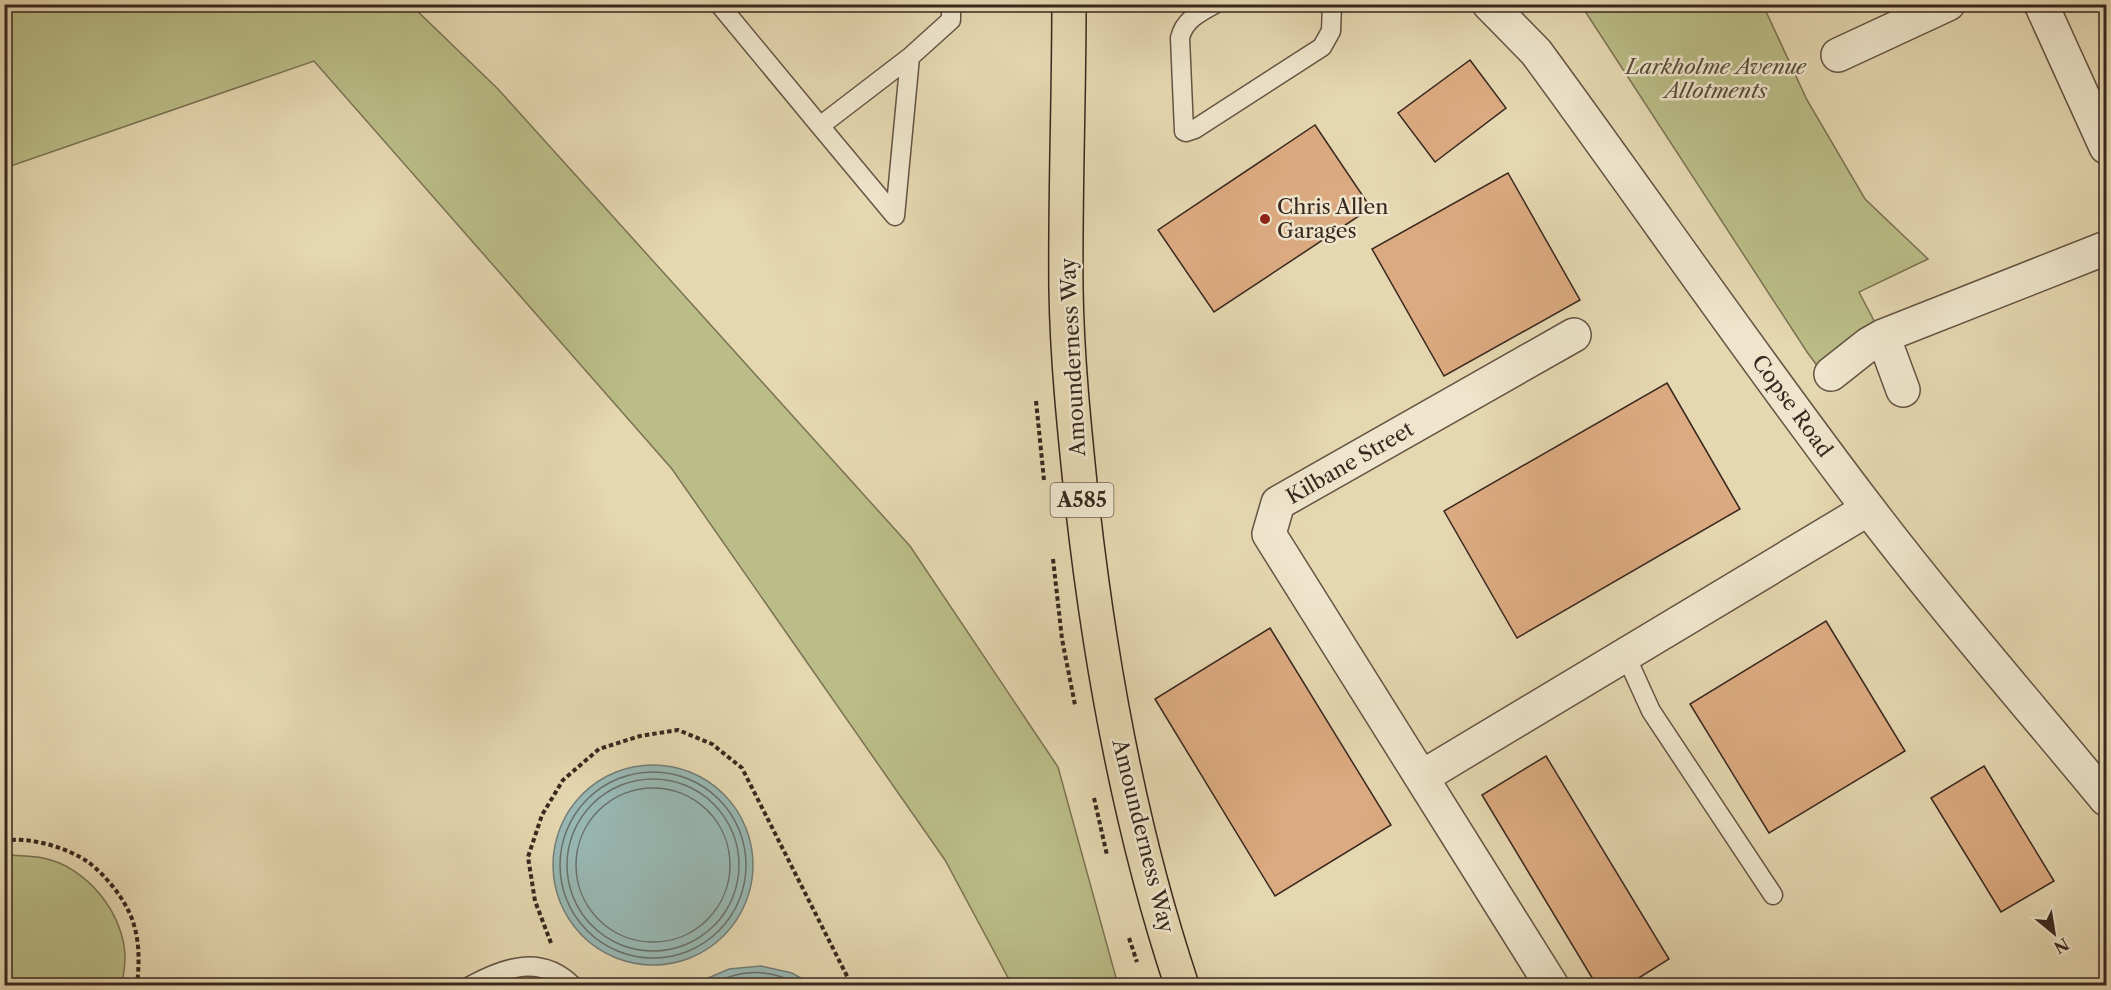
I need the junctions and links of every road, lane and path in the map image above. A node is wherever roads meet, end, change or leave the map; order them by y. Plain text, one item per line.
1 (719, 4) edge
2 (951, 4) edge
3 (1069, 4) edge
4 (1215, 4) edge
5 (1332, 4) edge
6 (1489, 4) edge
7 (1948, 4) edge
8 (2042, 4) edge
9 (1838, 55) dead end
10 (909, 57) junction
11 (820, 126) junction
12 (2106, 147) edge
13 (2106, 248) edge
14 (1574, 335) dead end
15 (1883, 336) junction
16 (1831, 374) dead end
17 (1903, 390) dead end
18 (1868, 508) junction
19 (1626, 656) junction
20 (1422, 777) junction
21 (2106, 799) edge
22 (4, 842) edge
23 (1773, 895) dead end
24 (569, 981) edge
25 (137, 986) edge
26 (470, 986) edge
27 (852, 986) edge
28 (1182, 986) edge
29 (1552, 986) edge

1 - 11 lane
2 - 10 lane
3 - 28 highway, Amounderness Way / A585
4 - 5 lane
6 - 18 street, Copse Road
7 - 9 street
8 - 12 street
10 - 11 lane
10 - 11 lane
13 - 15 street
14 - 20 street, Kilbane Street
15 - 16 street
15 - 17 street
18 - 19 street
18 - 21 street, Copse Road
19 - 20 street
19 - 23 lane
20 - 29 street, Kilbane Street
22 - 25 path
24 - 26 lane
24 - 27 path

